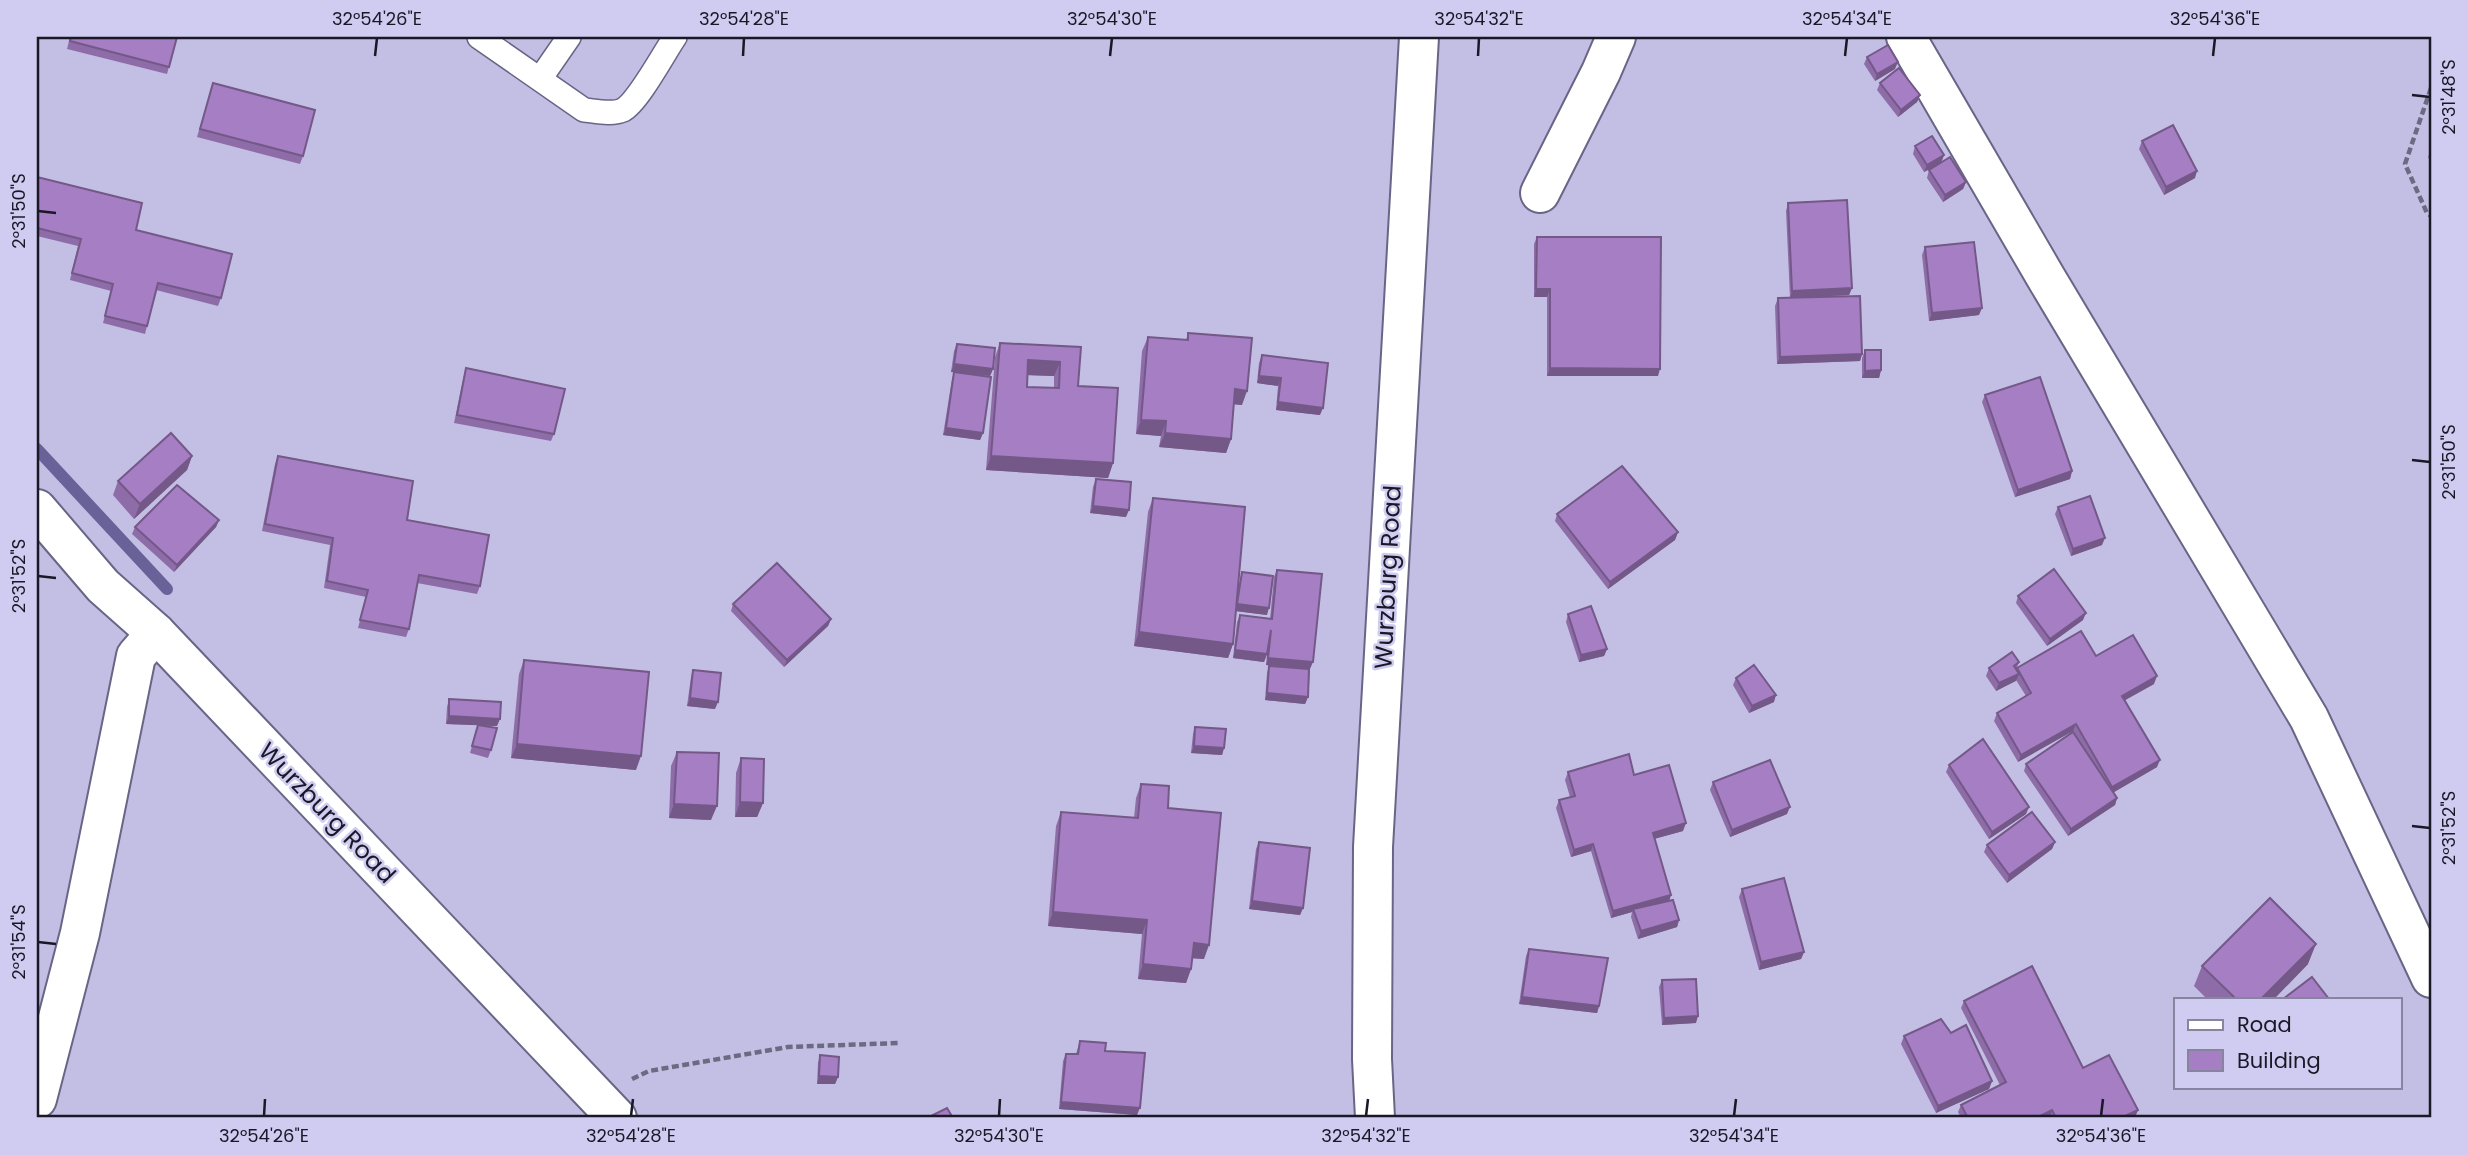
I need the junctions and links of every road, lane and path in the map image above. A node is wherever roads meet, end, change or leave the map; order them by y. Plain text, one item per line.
1 (479, 37) edge
2 (569, 37) edge
3 (675, 37) edge
4 (1419, 37) edge
5 (1616, 37) edge
6 (1906, 37) edge
7 (540, 79) junction
8 (2431, 88) edge
9 (1540, 193) dead end
10 (2431, 216) edge
11 (37, 509) edge
12 (156, 633) junction
13 (2431, 978) edge
14 (900, 1043) dead end
15 (37, 1099) edge
16 (610, 1111) edge
17 (1375, 1118) edge

1 - 7 lane
2 - 7 lane
3 - 7 lane
4 - 17 street, Wurzburg Road
5 - 9 street
6 - 13 street
8 - 10 path
11 - 12 street, Wurzburg Road
12 - 15 street
12 - 16 street, Wurzburg Road
14 - 16 path

